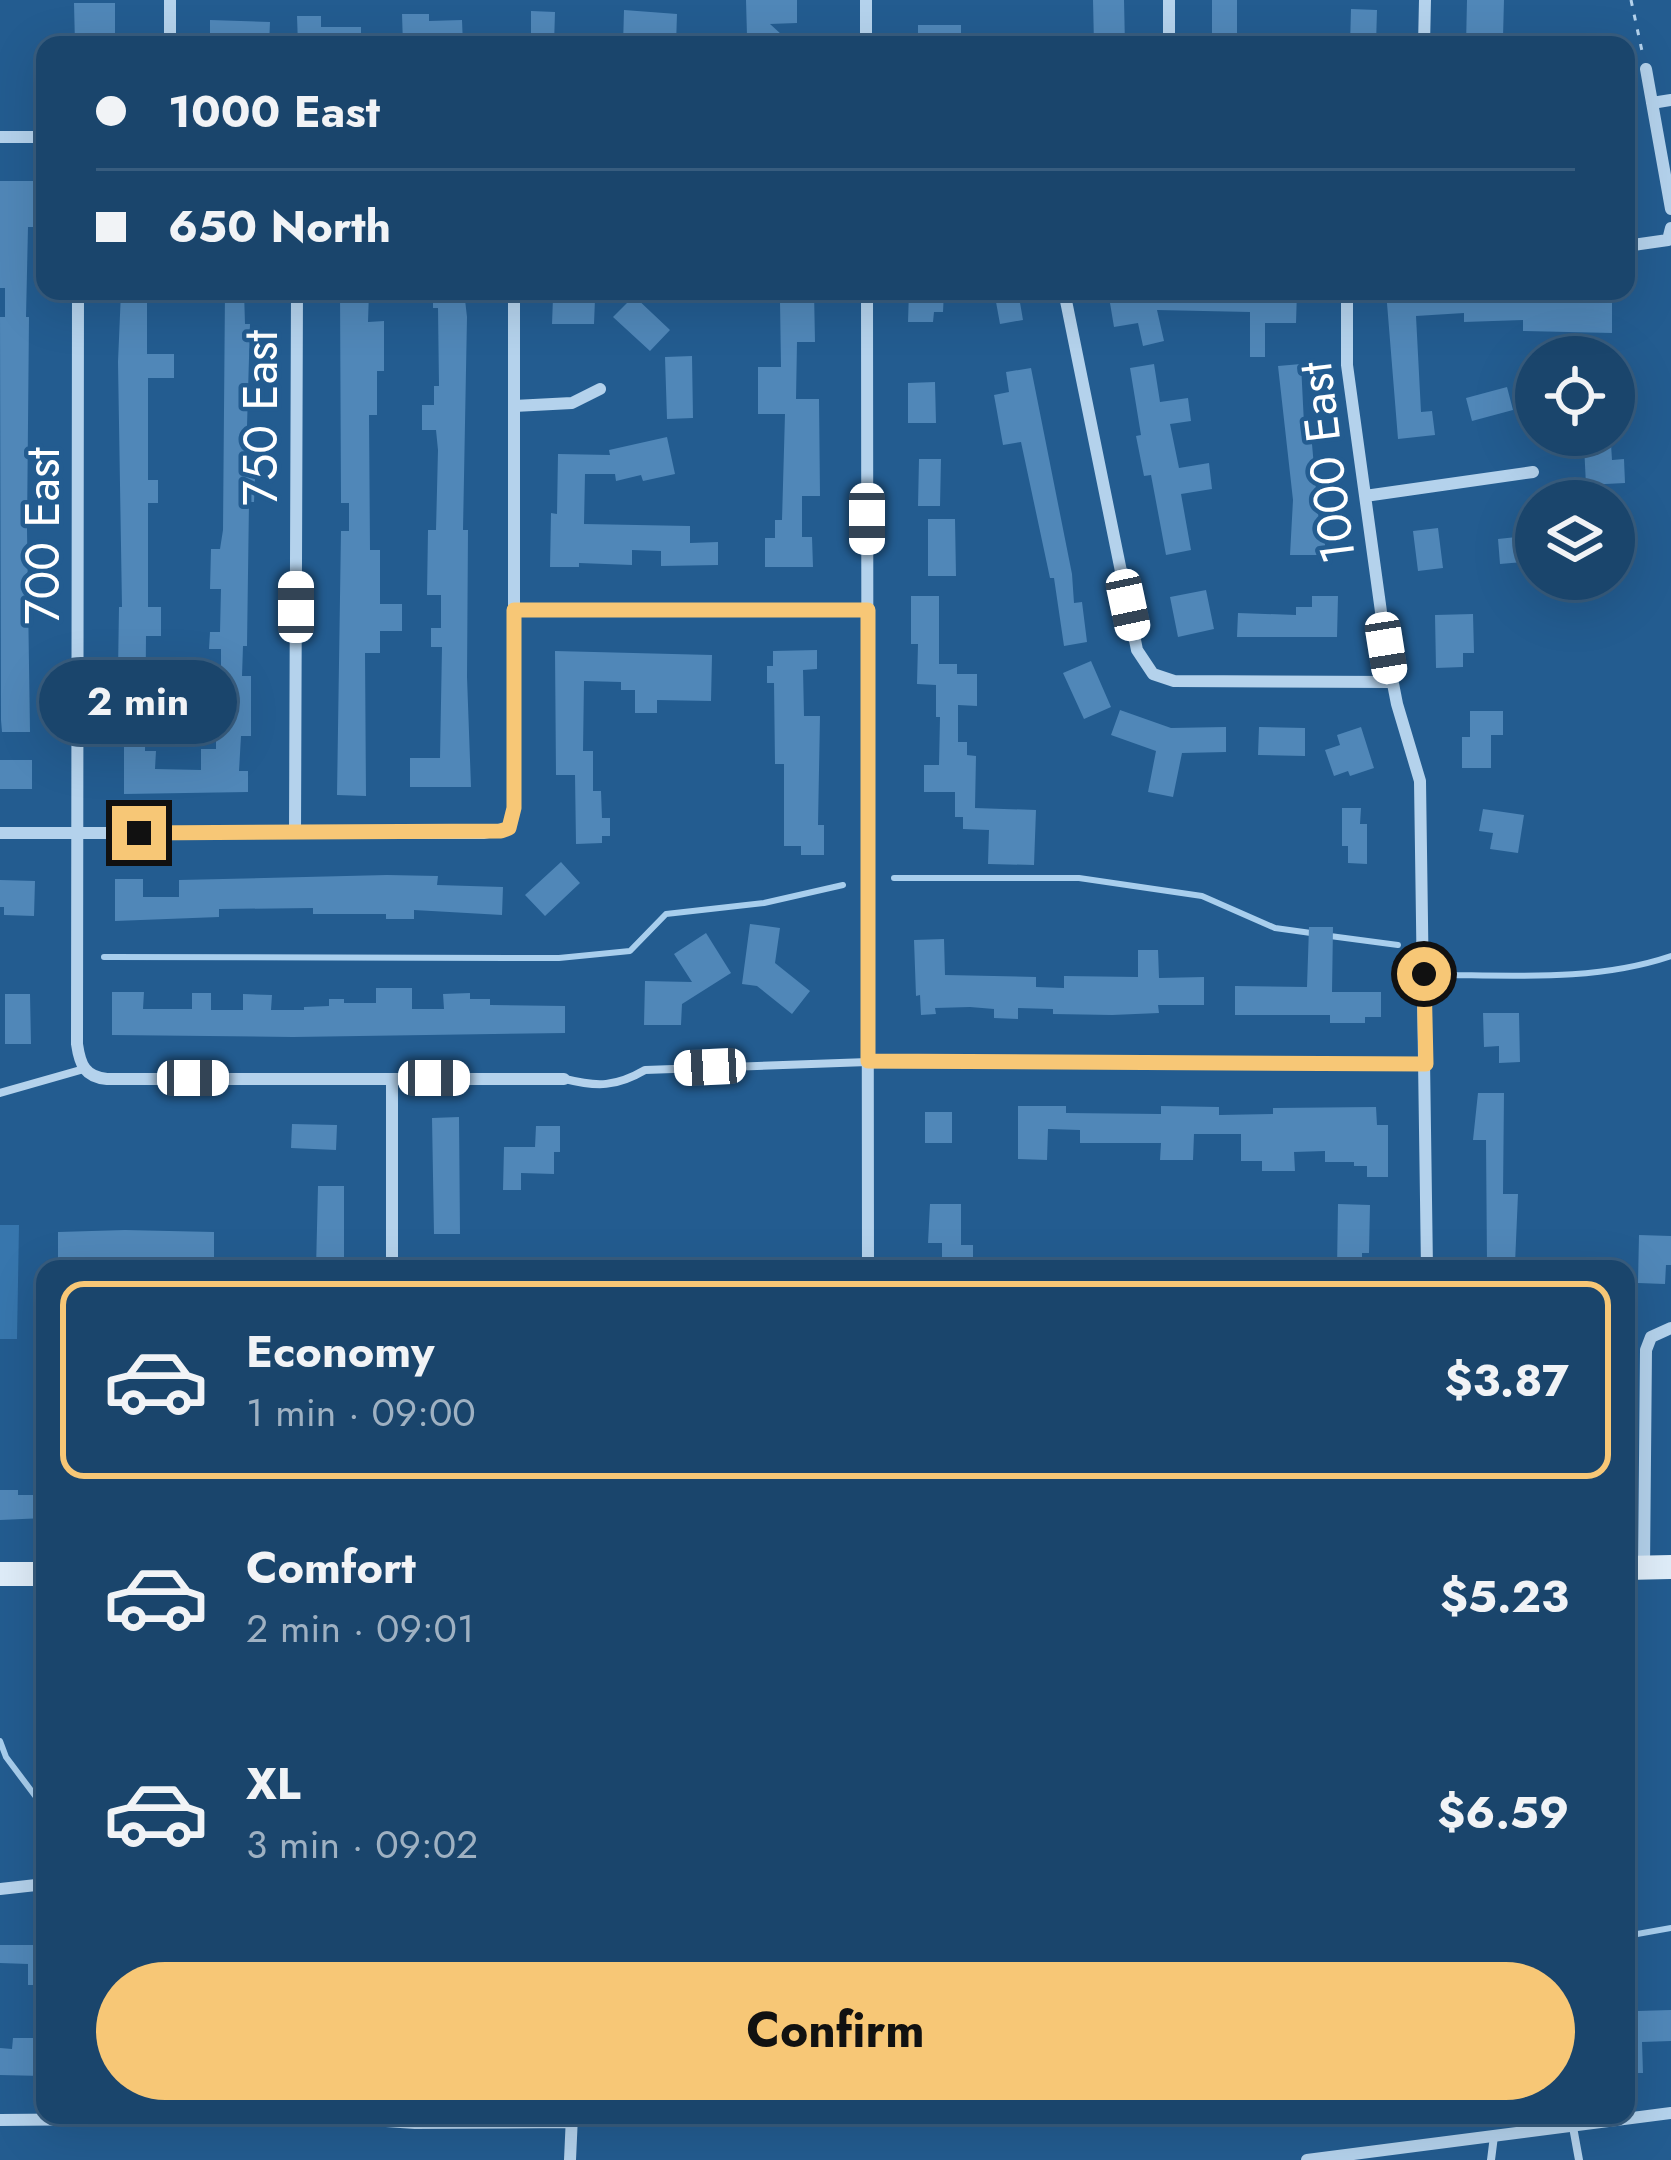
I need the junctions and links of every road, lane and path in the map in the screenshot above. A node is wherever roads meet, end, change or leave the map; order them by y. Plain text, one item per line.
1 (170, 0) edge
2 (866, 0) edge
3 (1169, 0) edge
4 (1425, 0) edge
5 (1631, 0) edge
6 (170, 36) edge
7 (866, 36) edge
8 (1169, 36) edge
9 (1424, 36) edge
10 (1646, 69) joint
11 (1671, 100) edge
12 (1652, 103) junction
13 (0, 137) edge
14 (36, 137) edge
15 (1671, 209) edge
16 (1669, 234) edge
17 (1635, 243) edge
18 (78, 300) edge
19 (297, 300) edge
20 (514, 300) edge
21 (867, 300) edge
22 (1066, 300) edge
23 (1347, 300) edge
24 (600, 389) dead end
25 (514, 406) junction
26 (1533, 472) dead end
27 (1365, 496) junction
28 (514, 610) junction
29 (868, 610) junction
30 (1392, 682) junction
31 (0, 833) edge
32 (78, 833) junction
33 (295, 833) junction
34 (868, 1061) junction
35 (1426, 1064) junction
36 (84, 1069) junction
37 (392, 1078) junction
38 (564, 1079) joint
39 (0, 1094) edge
40 (392, 1260) edge
41 (868, 1260) edge
42 (1427, 1260) edge
43 (1671, 1328) edge
44 (1635, 1568) edge
45 (1671, 1568) edge
46 (0, 1574) edge
47 (36, 1574) edge
48 (36, 1885) edge
49 (0, 1888) edge
50 (1671, 2113) edge
51 (1635, 2116) edge
52 (0, 2120) edge
53 (36, 2120) edge
54 (572, 2124) edge
55 (1525, 2124) edge
56 (1568, 2124) edge
57 (1578, 2124) edge
58 (1526, 2132) junction
59 (1494, 2136) junction
60 (570, 2160) edge
61 (1306, 2160) edge
62 (1492, 2160) edge
63 (1579, 2160) edge

1 - 6 street
2 - 7 street
3 - 8 street
4 - 9 street
5 - 10 path
10 - 12 street
11 - 12 street
12 - 15 street
13 - 14 street
16 - 17 street
18 - 32 street, 700 East
19 - 33 street, 750 East
20 - 25 street
21 - 29 street
22 - 30 street
23 - 27 street, 1000 East
24 - 25 street
25 - 28 street
26 - 27 street
27 - 30 street, 1000 East
28 - 29 street
28 - 33 street
29 - 34 street
30 - 35 street, 1000 East
31 - 32 street
32 - 33 street
32 - 36 street, 700 East
34 - 35 street
34 - 38 lane
34 - 41 street
35 - 42 street, 1000 East
36 - 37 street
36 - 39 lane
37 - 38 street
37 - 40 street
43 - 44 street
44 - 45 main road
46 - 47 main road
48 - 49 street
50 - 51 street
52 - 53 street
54 - 60 street
55 - 58 lane
56 - 58 street
57 - 63 lane
58 - 59 street
59 - 61 street
59 - 62 lane

